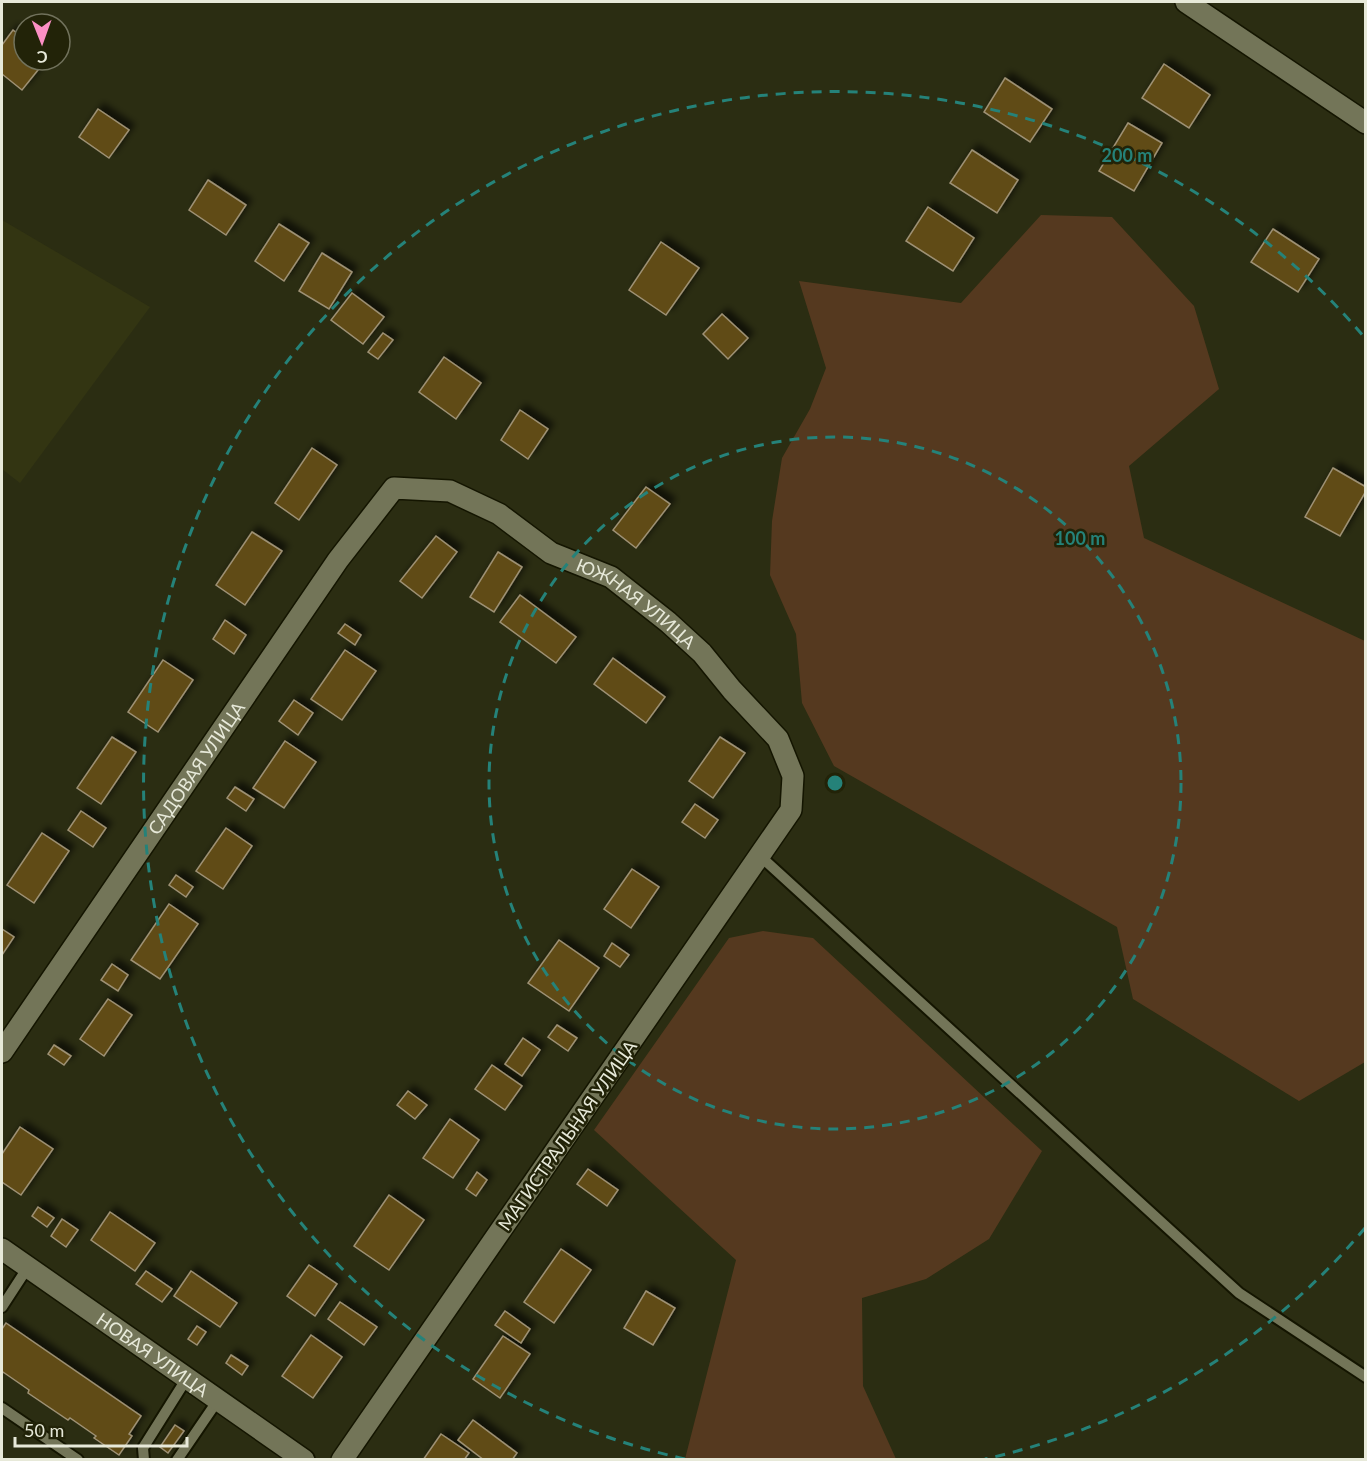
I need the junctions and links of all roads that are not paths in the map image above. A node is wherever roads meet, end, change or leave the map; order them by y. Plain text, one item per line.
1 (1186, 2) edge
2 (1365, 123) edge
3 (394, 488) joint
4 (791, 810) joint
5 (760, 856) junction
6 (2, 1052) edge
7 (2, 1249) edge
8 (28, 1267) junction
9 (2, 1307) edge
10 (1365, 1377) edge
11 (187, 1378) junction
12 (218, 1400) junction
13 (2, 1408) edge
14 (78, 1460) edge
15 (144, 1460) edge
16 (177, 1460) edge
17 (304, 1460) edge
18 (342, 1460) edge

1 - 2 street
3 - 4 street, ЮЖНАЯ УЛИЦА
3 - 6 street, САДОВАЯ УЛИЦА
4 - 5 street, МАГИСТРАЛЬНАЯ УЛИЦА
5 - 10 lane
5 - 18 street, МАГИСТРАЛЬНАЯ УЛИЦА
7 - 8 street, НОВАЯ УЛИЦА
8 - 9 lane
8 - 11 street, НОВАЯ УЛИЦА
11 - 12 street, НОВАЯ УЛИЦА
11 - 15 lane
12 - 16 lane
12 - 17 street, НОВАЯ УЛИЦА
13 - 14 lane

